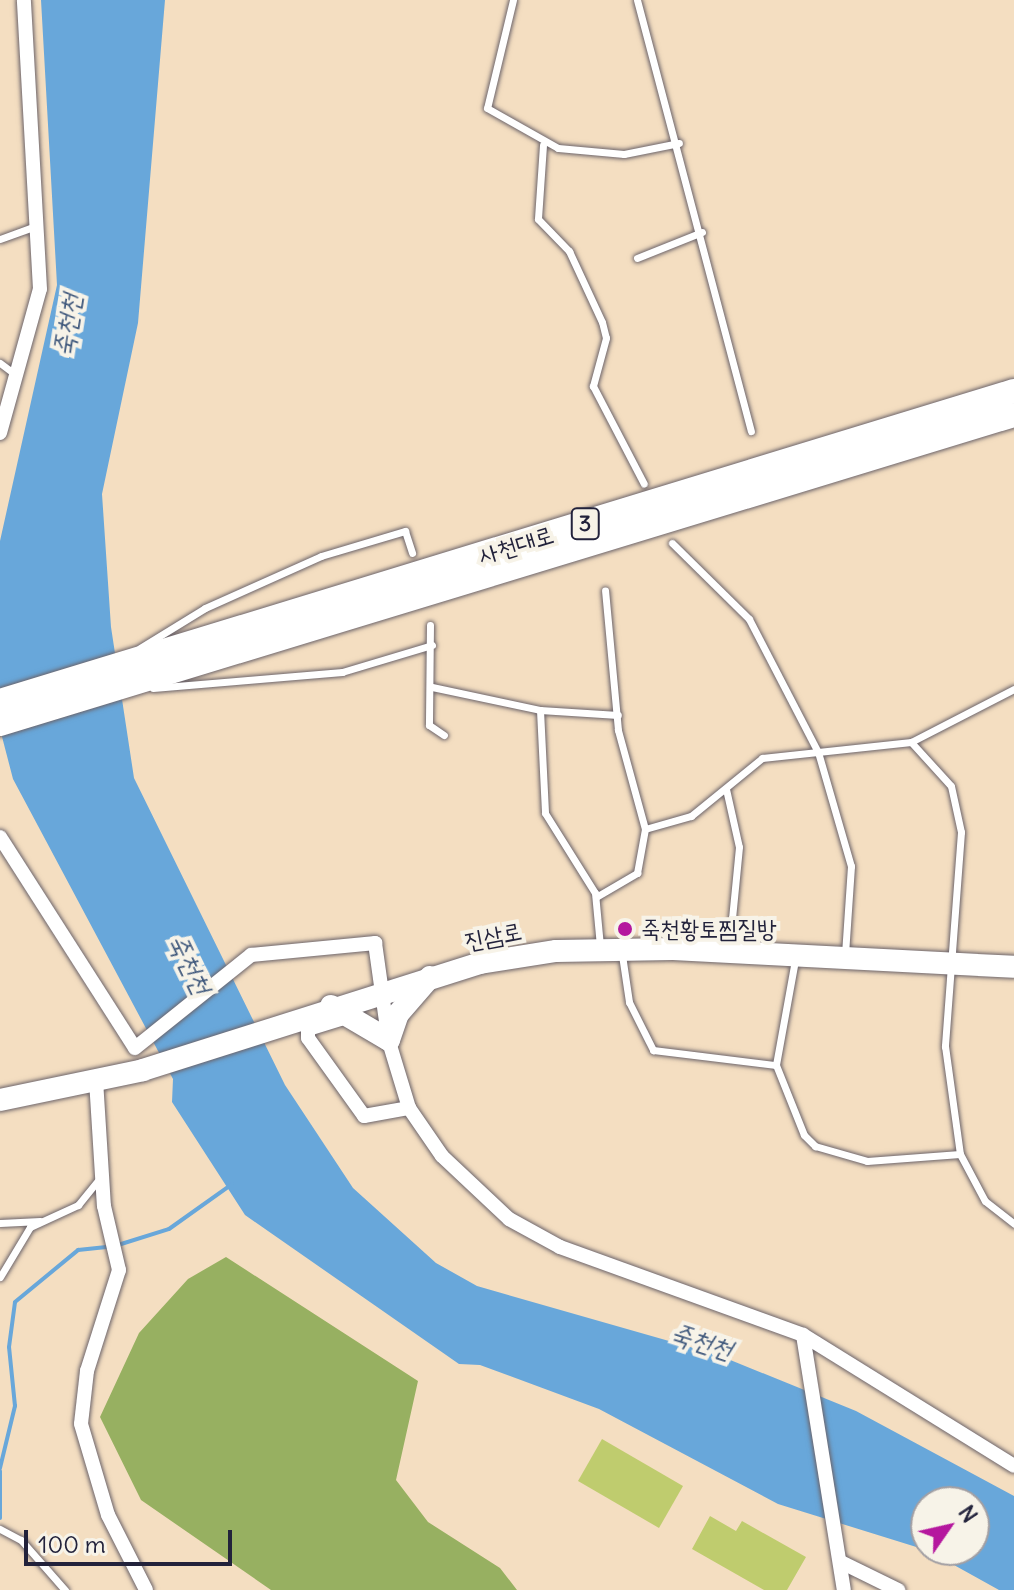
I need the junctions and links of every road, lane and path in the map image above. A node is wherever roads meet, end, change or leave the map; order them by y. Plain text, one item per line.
1 (24, 0) edge
2 (513, 0) edge
3 (637, 0) edge
4 (679, 143) junction
5 (543, 145) junction
6 (40, 224) junction
7 (702, 232) junction
8 (0, 239) edge
9 (637, 258) dead end
10 (0, 363) edge
11 (16, 375) junction
12 (1014, 391) edge
13 (1014, 415) edge
14 (751, 431) dead end
15 (0, 433) edge
16 (644, 484) dead end
17 (672, 543) dead end
18 (412, 553) dead end
19 (605, 591) dead end
20 (430, 625) dead end
21 (432, 645) junction
22 (160, 665) junction
23 (111, 680) junction
24 (432, 687) junction
25 (1014, 689) edge
26 (0, 701) edge
27 (540, 710) junction
28 (618, 715) junction
29 (0, 724) edge
30 (444, 735) dead end
31 (911, 742) junction
32 (818, 752) junction
33 (726, 789) junction
34 (645, 829) junction
35 (0, 837) edge
36 (596, 897) junction
37 (611, 948) junction
38 (729, 951) junction
39 (796, 953) junction
40 (845, 955) junction
41 (952, 960) junction
42 (1014, 967) edge
43 (430, 977) junction
44 (384, 991) junction
45 (340, 1011) junction
46 (389, 1040) junction
47 (141, 1043) junction
48 (776, 1065) junction
49 (148, 1068) junction
50 (96, 1080) junction
51 (0, 1100) edge
52 (409, 1108) junction
53 (960, 1154) junction
54 (104, 1171) junction
55 (40, 1221) junction
56 (0, 1223) edge
57 (1014, 1224) edge
58 (0, 1277) edge
59 (803, 1335) junction
60 (1014, 1466) edge
61 (0, 1529) edge
62 (841, 1562) junction
63 (65, 1590) edge
64 (146, 1590) edge
65 (844, 1590) edge
66 (898, 1590) edge

1 - 6 street
2 - 5 lane
3 - 4 lane
4 - 5 lane
4 - 7 lane
5 - 16 lane
6 - 8 lane
6 - 11 street
7 - 9 lane
7 - 14 lane
10 - 11 lane
11 - 15 street
12 - 22 main road, 사천대로 / 3
13 - 22 main road, 사천대로 / 3
17 - 32 lane
18 - 23 lane
19 - 28 lane
20 - 21 lane
21 - 23 lane
21 - 24 lane
22 - 23 main road, 3
23 - 26 main road, 3
23 - 29 main road, 3
24 - 27 lane
24 - 30 lane
25 - 31 lane
27 - 28 lane
27 - 36 lane
28 - 34 lane
31 - 32 lane
31 - 41 lane
32 - 33 lane
32 - 40 lane
33 - 34 lane
33 - 38 lane
34 - 36 lane
35 - 47 street
36 - 37 lane
37 - 38 street, 진삼로
37 - 43 street, 진삼로
37 - 48 lane
38 - 39 street, 진삼로
39 - 40 street, 진삼로
39 - 48 lane
40 - 41 street, 진삼로
41 - 42 street, 진삼로
41 - 53 lane
43 - 44 street, 진삼로
43 - 46 street
44 - 45 street, 진삼로
44 - 46 street
44 - 47 street
45 - 46 street
45 - 49 street, 진삼로
45 - 52 street
46 - 52 street
47 - 49 street
48 - 53 lane
49 - 50 street, 진삼로
50 - 51 street, 진삼로
50 - 54 street
52 - 59 street
53 - 57 lane
54 - 55 lane
54 - 64 street
55 - 56 lane
55 - 58 lane
59 - 60 street
59 - 62 street
61 - 63 lane
62 - 65 street
62 - 66 street

